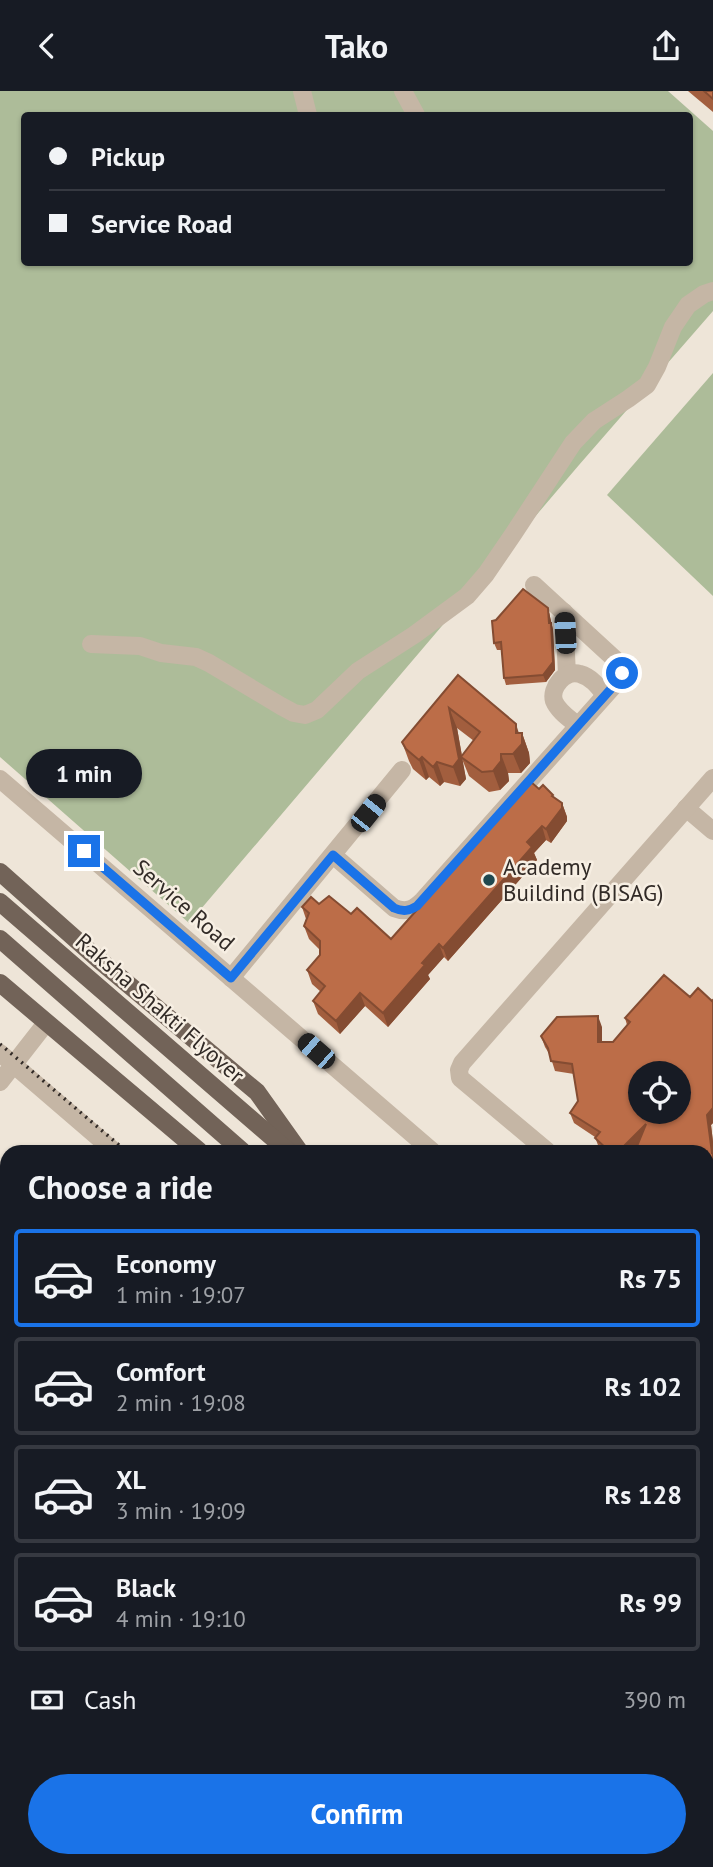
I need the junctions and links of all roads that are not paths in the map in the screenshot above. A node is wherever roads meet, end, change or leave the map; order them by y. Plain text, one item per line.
1 (302, 91) edge
2 (402, 91) edge
3 (307, 112) edge
4 (414, 112) edge
5 (713, 291) edge
6 (534, 585) dead end
7 (564, 612) junction
8 (91, 644) dead end
9 (567, 675) junction
10 (605, 695) junction
11 (577, 725) junction
12 (402, 771) dead end
13 (713, 778) edge
14 (0, 779) edge
15 (687, 808) junction
16 (713, 831) edge
17 (333, 855) junction
18 (0, 872) edge
19 (0, 902) edge
20 (0, 939) edge
21 (231, 978) junction
22 (0, 983) edge
23 (46, 1023) junction
24 (6, 1059) edge
25 (0, 1082) edge
26 (107, 1145) edge
27 (192, 1145) edge
28 (235, 1145) edge
29 (281, 1145) edge
30 (295, 1145) edge
31 (425, 1145) edge
32 (540, 1145) edge

1 - 3 street
2 - 4 street
5 - 8 street
6 - 7 street
7 - 9 street
7 - 10 street
9 - 10 street
9 - 11 street
10 - 11 street
11 - 17 street
12 - 17 street
13 - 15 street
14 - 21 street, Service Road
15 - 16 street
15 - 32 street
17 - 21 street
18 - 30 main road
19 - 29 main road, Raksha Shakti Flyover
20 - 28 main road
21 - 31 street, Service Road
22 - 23 main road
23 - 24 street
23 - 27 main road
24 - 25 street
24 - 26 street

